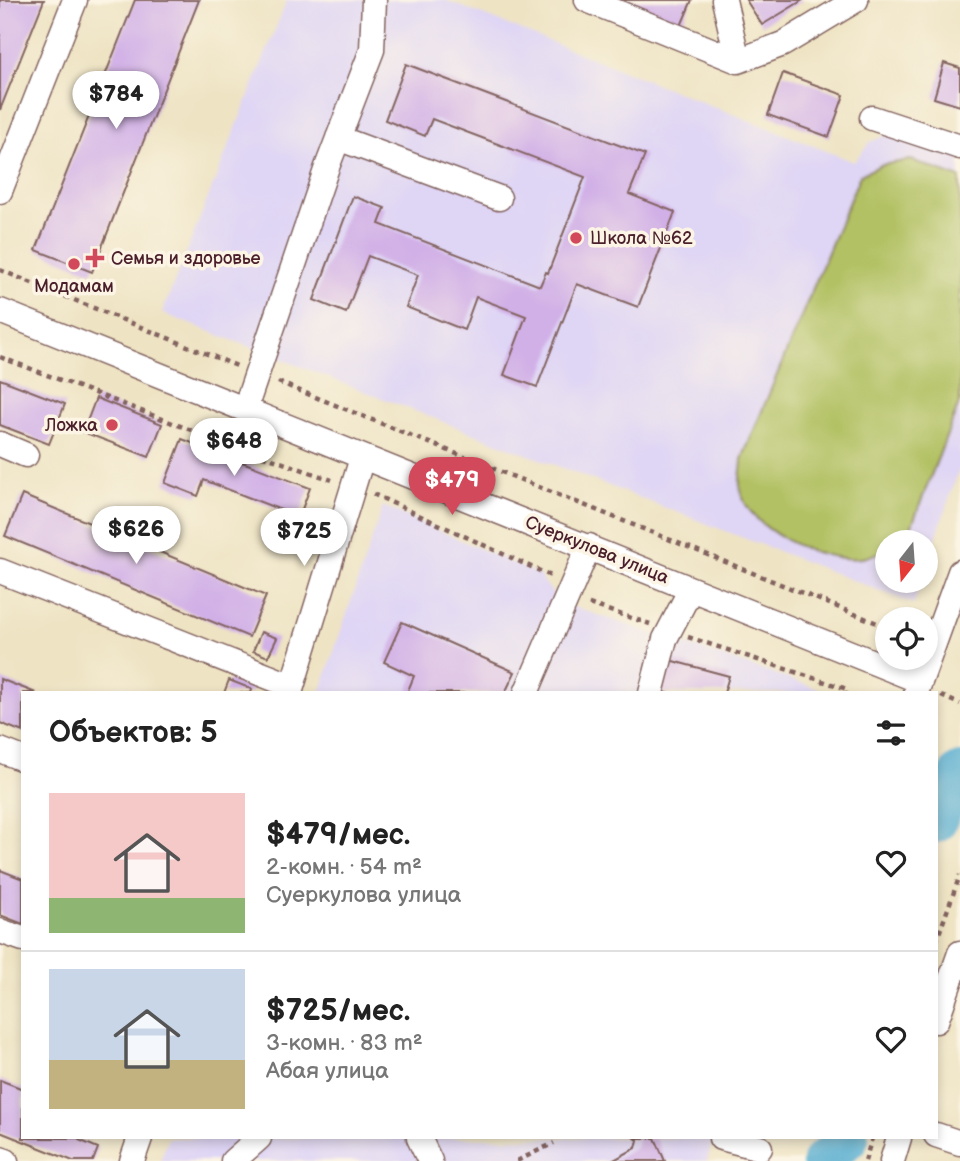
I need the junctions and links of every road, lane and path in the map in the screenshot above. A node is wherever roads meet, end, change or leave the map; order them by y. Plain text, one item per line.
1 (75, 0) edge
2 (373, 0) edge
3 (587, 0) edge
4 (724, 0) edge
5 (856, 0) edge
6 (738, 61) junction
7 (872, 118) dead end
8 (338, 138) junction
9 (960, 147) edge
10 (0, 191) edge
11 (499, 198) dead end
12 (0, 270) edge
13 (0, 311) edge
14 (0, 357) edge
15 (256, 373) junction
16 (245, 409) junction
17 (0, 444) edge
18 (26, 454) dead end
19 (362, 458) junction
20 (353, 487) junction
21 (589, 546) junction
22 (0, 572) edge
23 (960, 572) edge
24 (556, 585) dead end
25 (691, 589) junction
26 (584, 602) dead end
27 (875, 622) edge
28 (663, 628) dead end
29 (676, 633) dead end
30 (918, 687) edge
31 (291, 690) edge
32 (528, 691) edge
33 (652, 691) edge
34 (846, 691) edge
35 (941, 696) dead end
36 (960, 704) edge
37 (0, 750) edge
38 (21, 758) edge
39 (960, 875) edge
40 (0, 931) edge
41 (938, 936) edge
42 (21, 938) edge
43 (960, 953) edge
44 (938, 1015) edge
45 (938, 1136) edge
46 (140, 1139) edge
47 (258, 1139) edge
48 (419, 1139) edge
49 (725, 1139) edge
50 (872, 1139) edge
51 (899, 1139) edge
52 (554, 1143) dead end
53 (960, 1143) edge
54 (760, 1149) edge
55 (0, 1159) edge
56 (6, 1161) edge
57 (132, 1161) edge
58 (233, 1161) edge
59 (430, 1161) edge
60 (516, 1161) edge
61 (864, 1161) edge
62 (892, 1161) edge

1 - 10 street
2 - 8 street
3 - 6 street
4 - 6 street
5 - 6 street
7 - 9 street
8 - 11 street
8 - 15 street
12 - 15 path
13 - 16 street, Суеркулова улица
14 - 20 path
15 - 16 street
15 - 27 path
16 - 19 street, Суеркулова улица
17 - 18 street
19 - 20 street
19 - 21 street, Суеркулова улица
20 - 24 path
20 - 31 street
21 - 25 street, Суеркулова улица
21 - 32 street
22 - 31 street
23 - 30 street
25 - 30 street, Суеркулова улица
25 - 33 street
26 - 28 path
29 - 34 path
35 - 36 path
37 - 38 street
39 - 41 path
40 - 42 street
43 - 44 street
45 - 53 street
46 - 57 street
47 - 58 street
48 - 59 street
49 - 54 street
50 - 61 path
51 - 62 street
52 - 60 path
55 - 56 street

